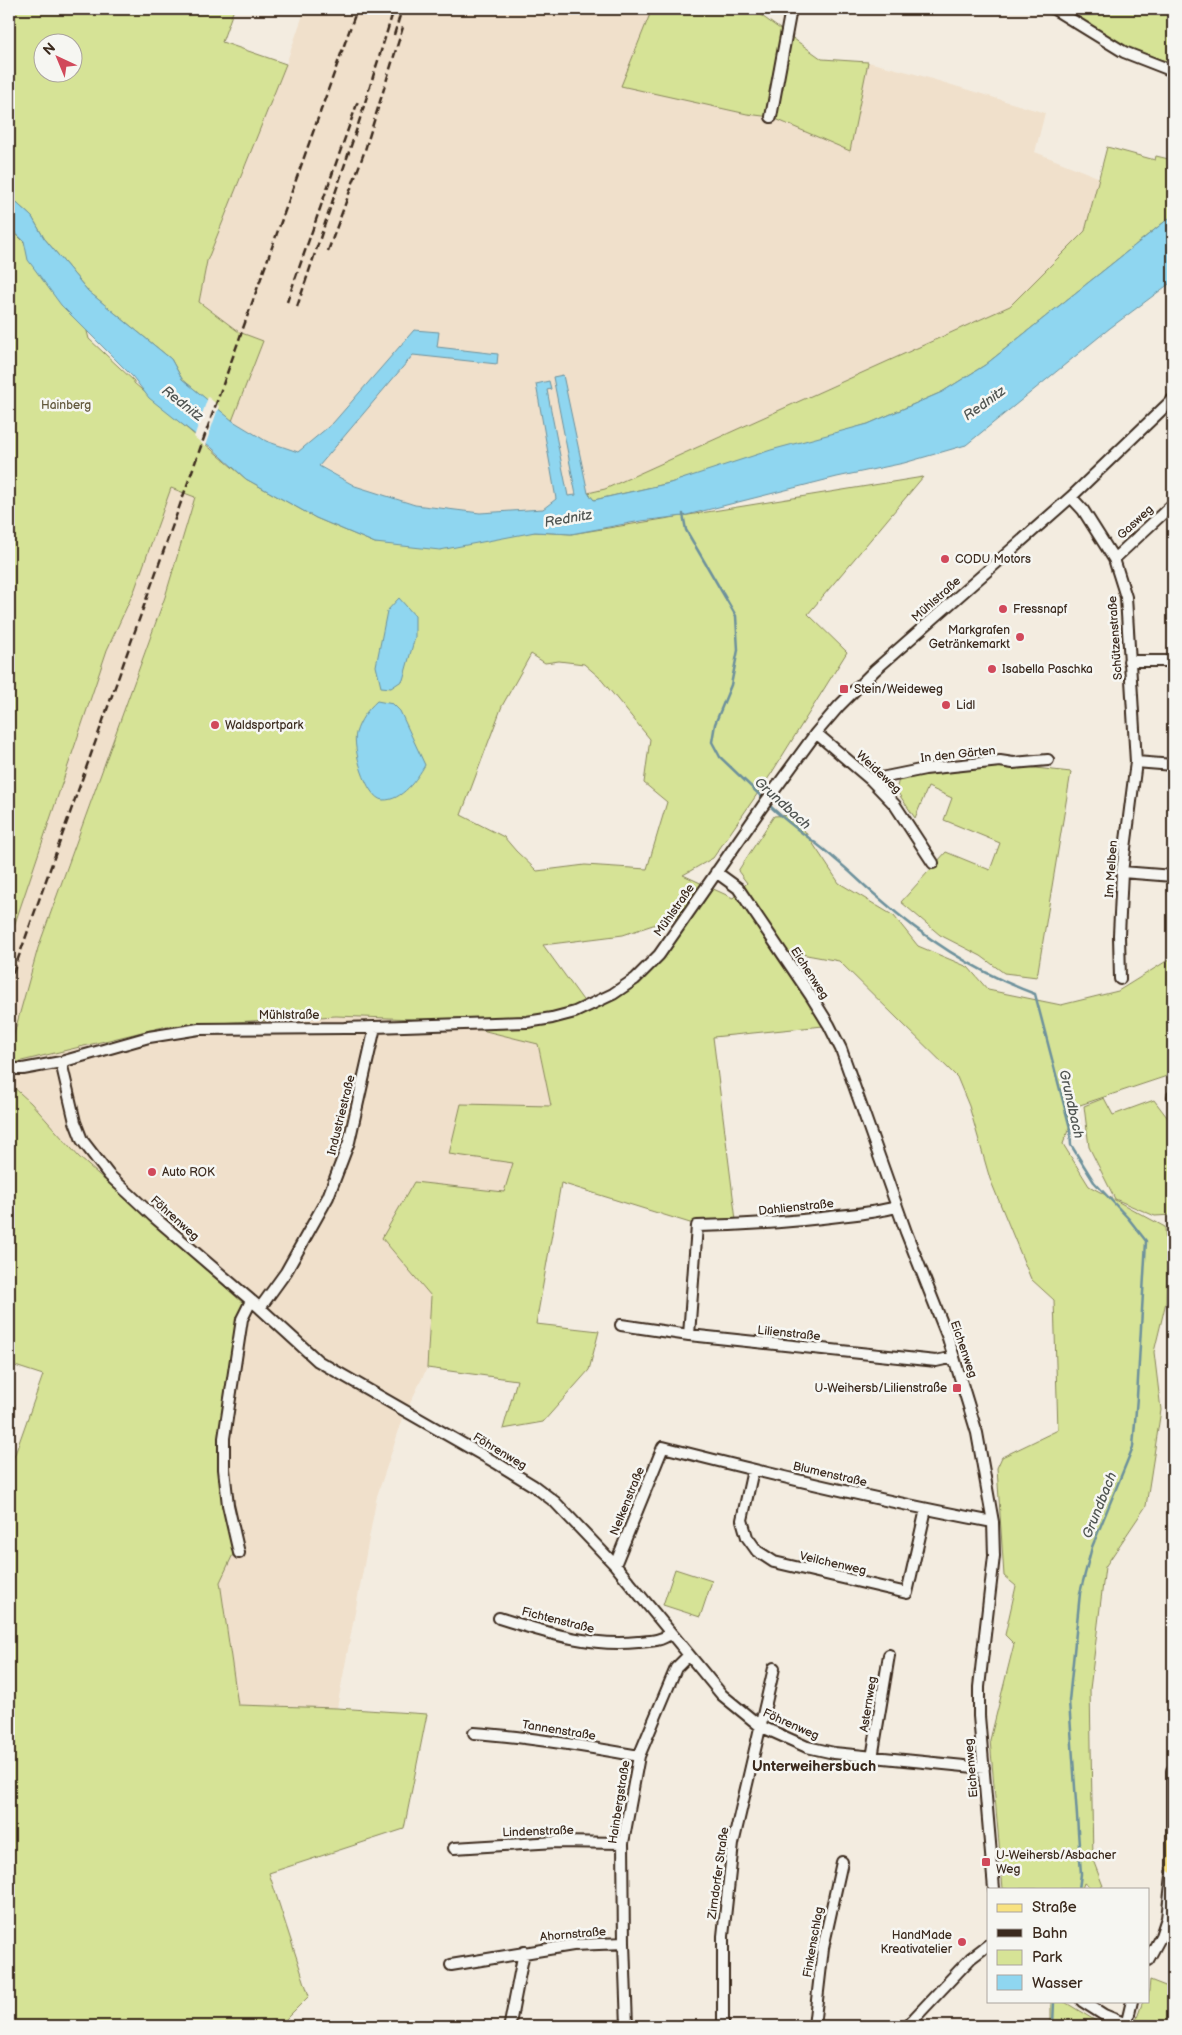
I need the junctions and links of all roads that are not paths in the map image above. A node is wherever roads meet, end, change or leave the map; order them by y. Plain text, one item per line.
1 (792, 9) edge
2 (1054, 9) edge
3 (1173, 70) edge
4 (772, 117) dead end
5 (1173, 399) edge
6 (1071, 497) junction
7 (1173, 504) edge
8 (1114, 559) junction
9 (1129, 660) junction
10 (1173, 661) edge
11 (816, 733) junction
12 (1048, 760) dead end
13 (1136, 762) junction
14 (1173, 766) edge
15 (871, 780) junction
16 (933, 863) dead end
17 (716, 872) junction
18 (1122, 872) junction
19 (1173, 876) edge
20 (1120, 979) dead end
21 (374, 1027) junction
22 (61, 1062) junction
23 (11, 1069) edge
24 (896, 1207) junction
25 (251, 1300) junction
26 (260, 1308) junction
27 (621, 1325) dead end
28 (689, 1335) junction
29 (954, 1357) junction
30 (663, 1447) joint
31 (752, 1470) junction
32 (926, 1509) junction
33 (993, 1522) junction
34 (239, 1553) dead end
35 (615, 1565) junction
36 (498, 1618) dead end
37 (670, 1634) junction
38 (689, 1655) junction
39 (889, 1656) dead end
40 (774, 1668) dead end
41 (760, 1726) junction
42 (474, 1733) dead end
43 (639, 1756) junction
44 (872, 1758) junction
45 (984, 1768) junction
46 (1173, 1772) edge
47 (623, 1843) junction
48 (454, 1848) dead end
49 (842, 1862) dead end
50 (1173, 1867) edge
51 (994, 1888) edge
52 (624, 1943) junction
53 (987, 1946) edge
54 (524, 1952) junction
55 (1150, 1956) edge
56 (451, 1965) dead end
57 (1084, 2002) edge
58 (1132, 2002) edge
59 (510, 2024) dead end
60 (1126, 2025) edge
61 (627, 2026) edge
62 (723, 2026) edge
63 (814, 2026) edge
64 (908, 2026) edge

1 - 4 street
2 - 3 street
5 - 6 street, Mühlstraße
6 - 8 street, Schützenstraße
6 - 11 street, Mühlstraße
7 - 8 street, Gasweg
8 - 9 street, Schützenstraße
9 - 10 street
9 - 13 street, Schützenstraße
11 - 15 street, Weideweg
11 - 17 street, Mühlstraße
12 - 15 street, In den Gärten
13 - 14 street
13 - 18 street, Im Melben
15 - 16 street, Weideweg
17 - 21 street, Mühlstraße
17 - 24 street, Eichenweg
18 - 19 street
18 - 20 street, Im Melben
21 - 22 street, Mühlstraße
21 - 26 street, Industriestraße
22 - 23 street, Mühlstraße
22 - 25 street, Föhrenweg
24 - 28 street, Dahlienstraße
24 - 29 street, Eichenweg
25 - 26 street, Föhrenweg
25 - 34 street
26 - 35 street, Föhrenweg
27 - 28 street, Lilienstraße
28 - 29 street, Lilienstraße
29 - 33 street, Eichenweg
30 - 31 street, Blumenstraße
30 - 35 street, Nelkenstraße
31 - 32 street, Blumenstraße
31 - 32 street, Veilchenweg
32 - 33 street, Blumenstraße
33 - 45 street, Eichenweg
35 - 37 street, Föhrenweg
36 - 37 street, Fichtenstraße
37 - 38 street, Föhrenweg
38 - 41 street, Föhrenweg
38 - 43 street, Hainbergstraße
39 - 44 street, Asternweg
40 - 41 street, Zirndorfer Straße
41 - 44 street, Föhrenweg
41 - 62 street, Zirndorfer Straße
42 - 43 street, Tannenstraße
43 - 47 street, Hainbergstraße
44 - 45 street, Föhrenweg
45 - 51 street, Eichenweg
46 - 50 main road
47 - 48 street, Lindenstraße
47 - 52 street, Hainbergstraße
49 - 63 street, Finkenschlag
50 - 55 street
52 - 54 street, Ahornstraße
52 - 61 street, Hainbergstraße
53 - 64 street
54 - 56 street, Ahornstraße
54 - 59 street, Ahornstraße
57 - 60 street
58 - 60 street

